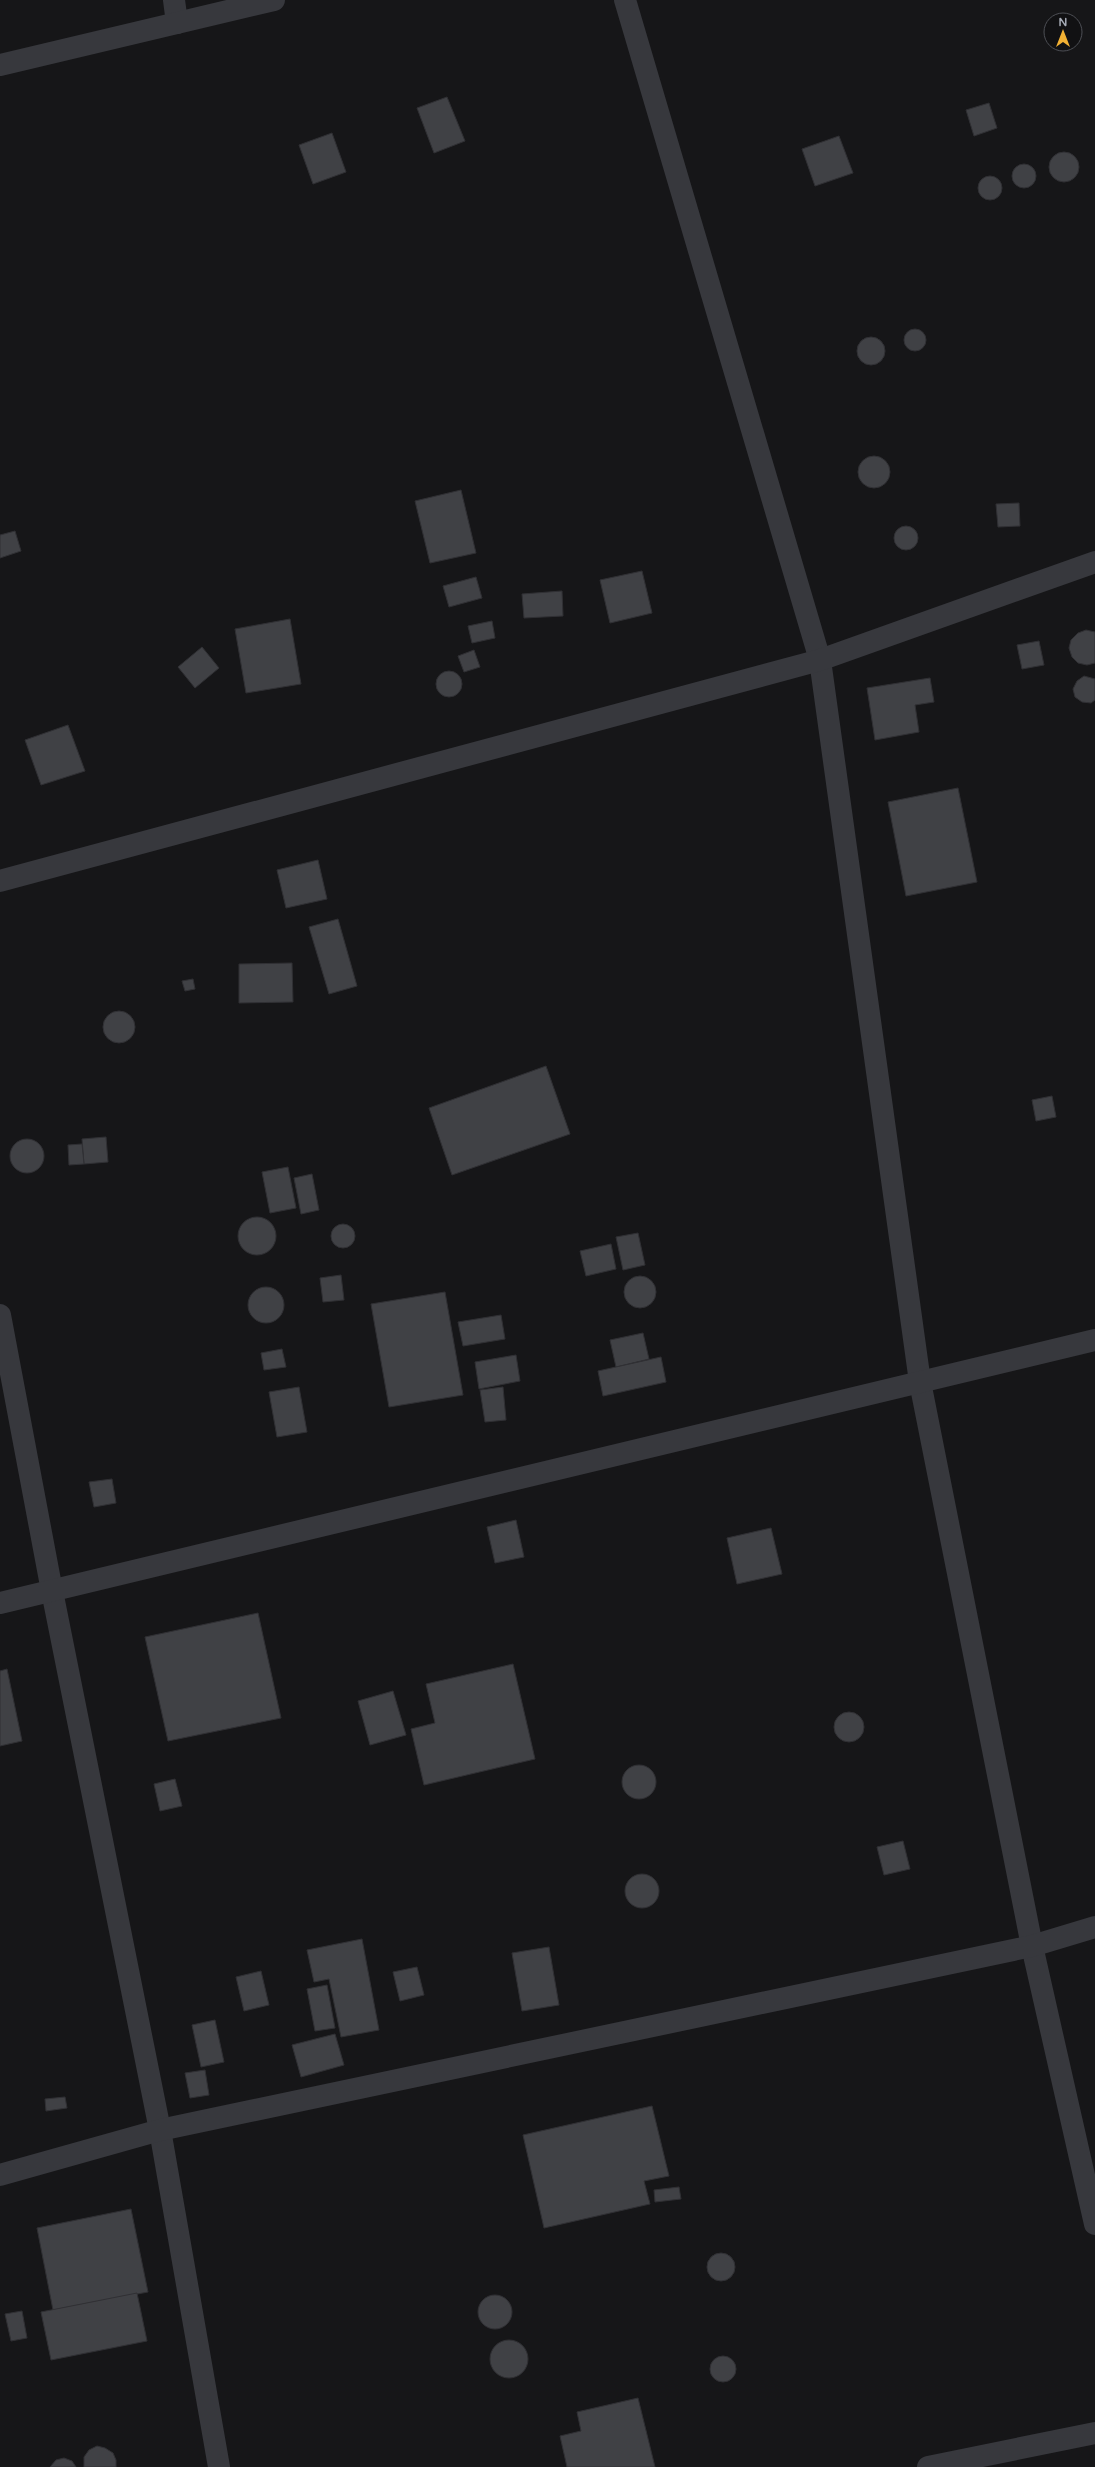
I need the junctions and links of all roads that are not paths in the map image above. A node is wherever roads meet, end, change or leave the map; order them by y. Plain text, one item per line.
1 (174, 0) edge
2 (274, 0) edge
3 (625, 0) edge
4 (177, 23) junction
5 (0, 65) edge
6 (1095, 562) edge
7 (820, 660) junction
8 (0, 881) edge
9 (0, 1315) edge
10 (1095, 1340) edge
11 (920, 1382) junction
12 (52, 1591) junction
13 (0, 1603) edge
14 (1095, 1927) edge
15 (1032, 1946) junction
16 (160, 2130) junction
17 (0, 2175) edge
18 (1095, 2224) edge
19 (1095, 2433) edge
20 (219, 2467) edge
21 (928, 2467) edge

1 - 4 street
2 - 4 street
3 - 7 street
4 - 5 street
6 - 7 street
7 - 8 street
7 - 11 street
9 - 12 street
10 - 11 street
11 - 12 street
11 - 15 street
12 - 13 street
12 - 16 street
14 - 15 street
15 - 16 street
15 - 18 street
16 - 17 street
16 - 20 street
19 - 21 street

